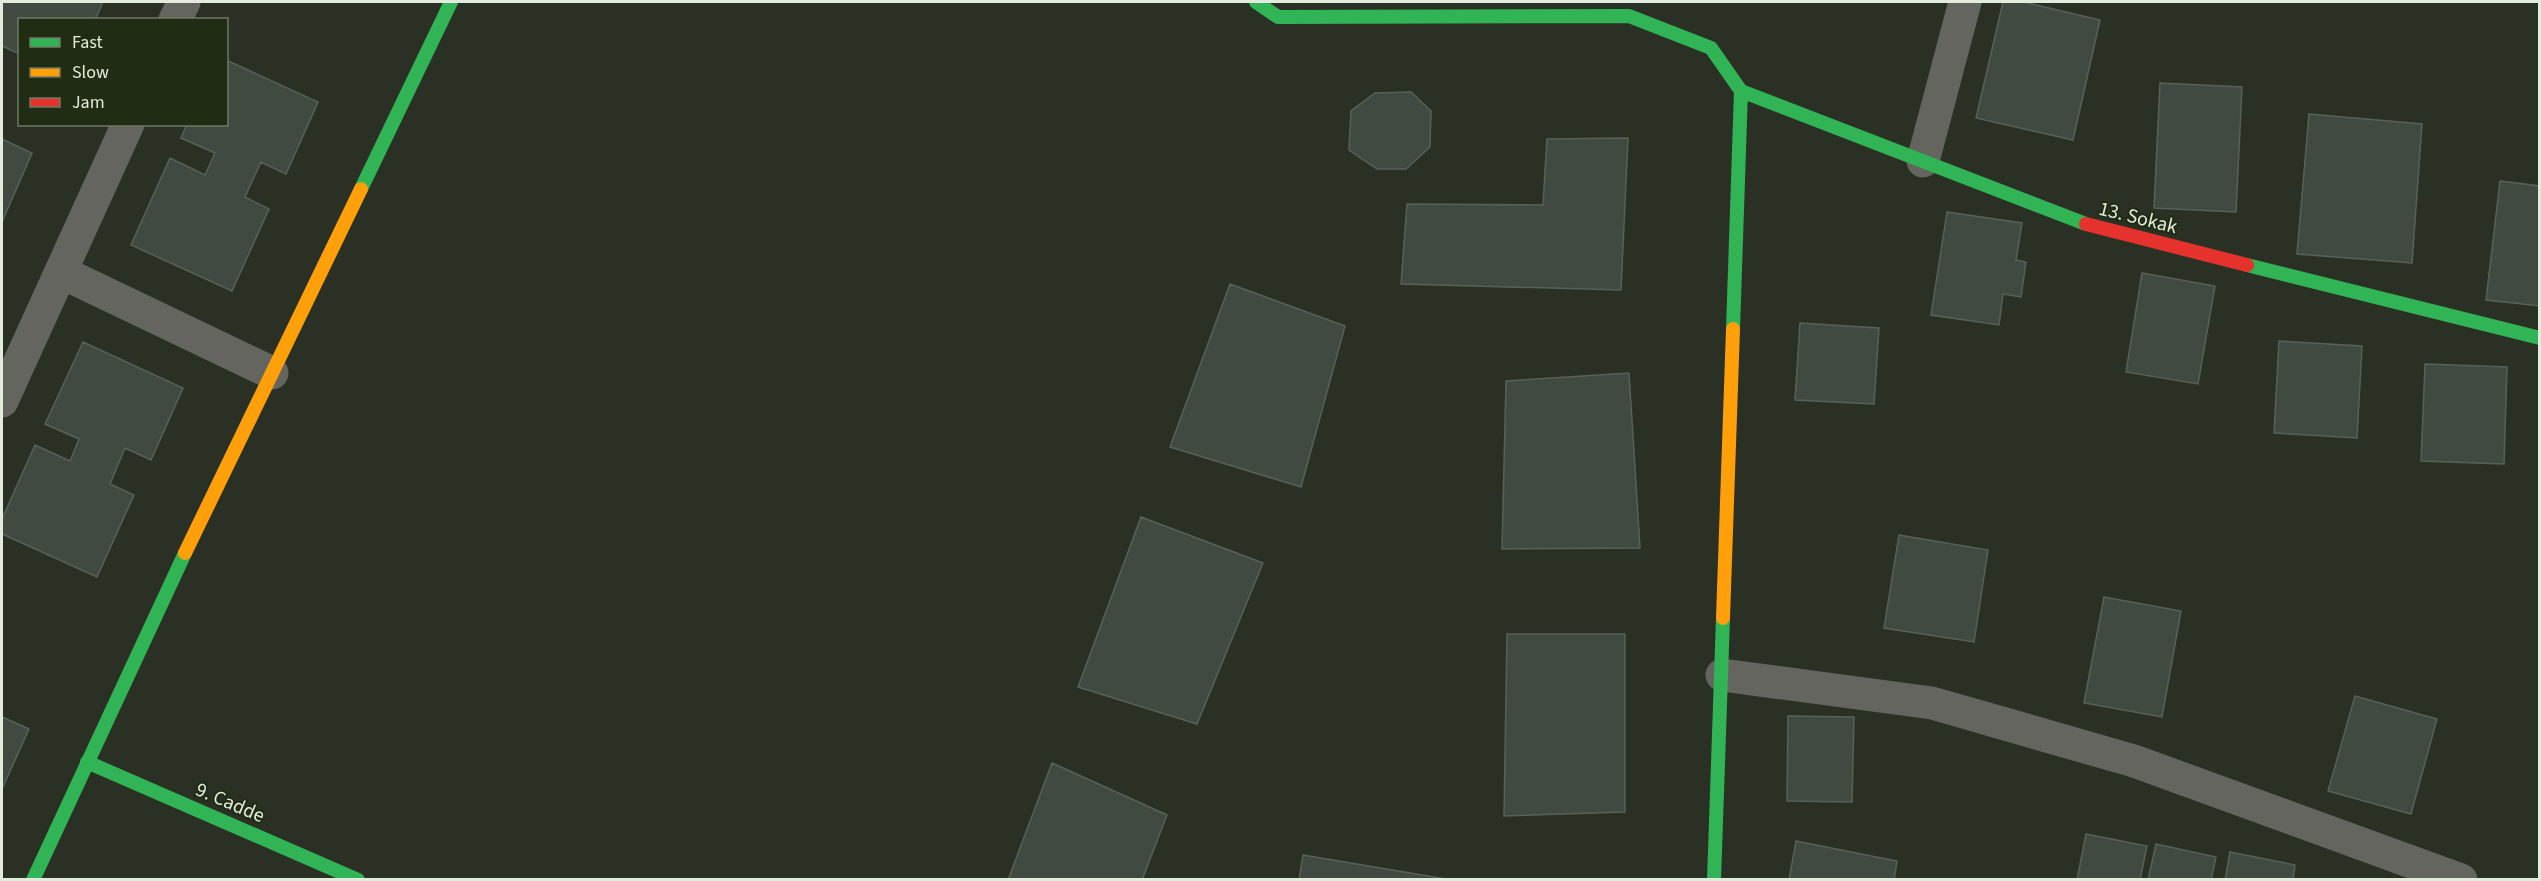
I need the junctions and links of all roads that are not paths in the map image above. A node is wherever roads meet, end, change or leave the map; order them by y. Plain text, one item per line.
1 (184, 2) edge
2 (451, 2) edge
3 (1256, 2) edge
4 (1965, 2) edge
5 (177, 18) edge
6 (1741, 91) junction
7 (127, 126) edge
8 (1923, 161) junction
9 (61, 272) junction
10 (2540, 339) edge
11 (272, 373) junction
12 (2, 401) edge
13 (1722, 675) junction
14 (87, 762) junction
15 (33, 879) edge
16 (358, 879) edge
17 (1714, 879) edge
18 (2461, 879) edge

1 - 5 street
2 - 11 street
3 - 6 street
4 - 8 street
6 - 8 street, 13. Sokak
6 - 13 street
7 - 9 street
8 - 10 street, 13. Sokak
9 - 11 street
9 - 12 street
11 - 14 street
13 - 17 street
13 - 18 street
14 - 15 street
14 - 16 street, 9. Cadde

